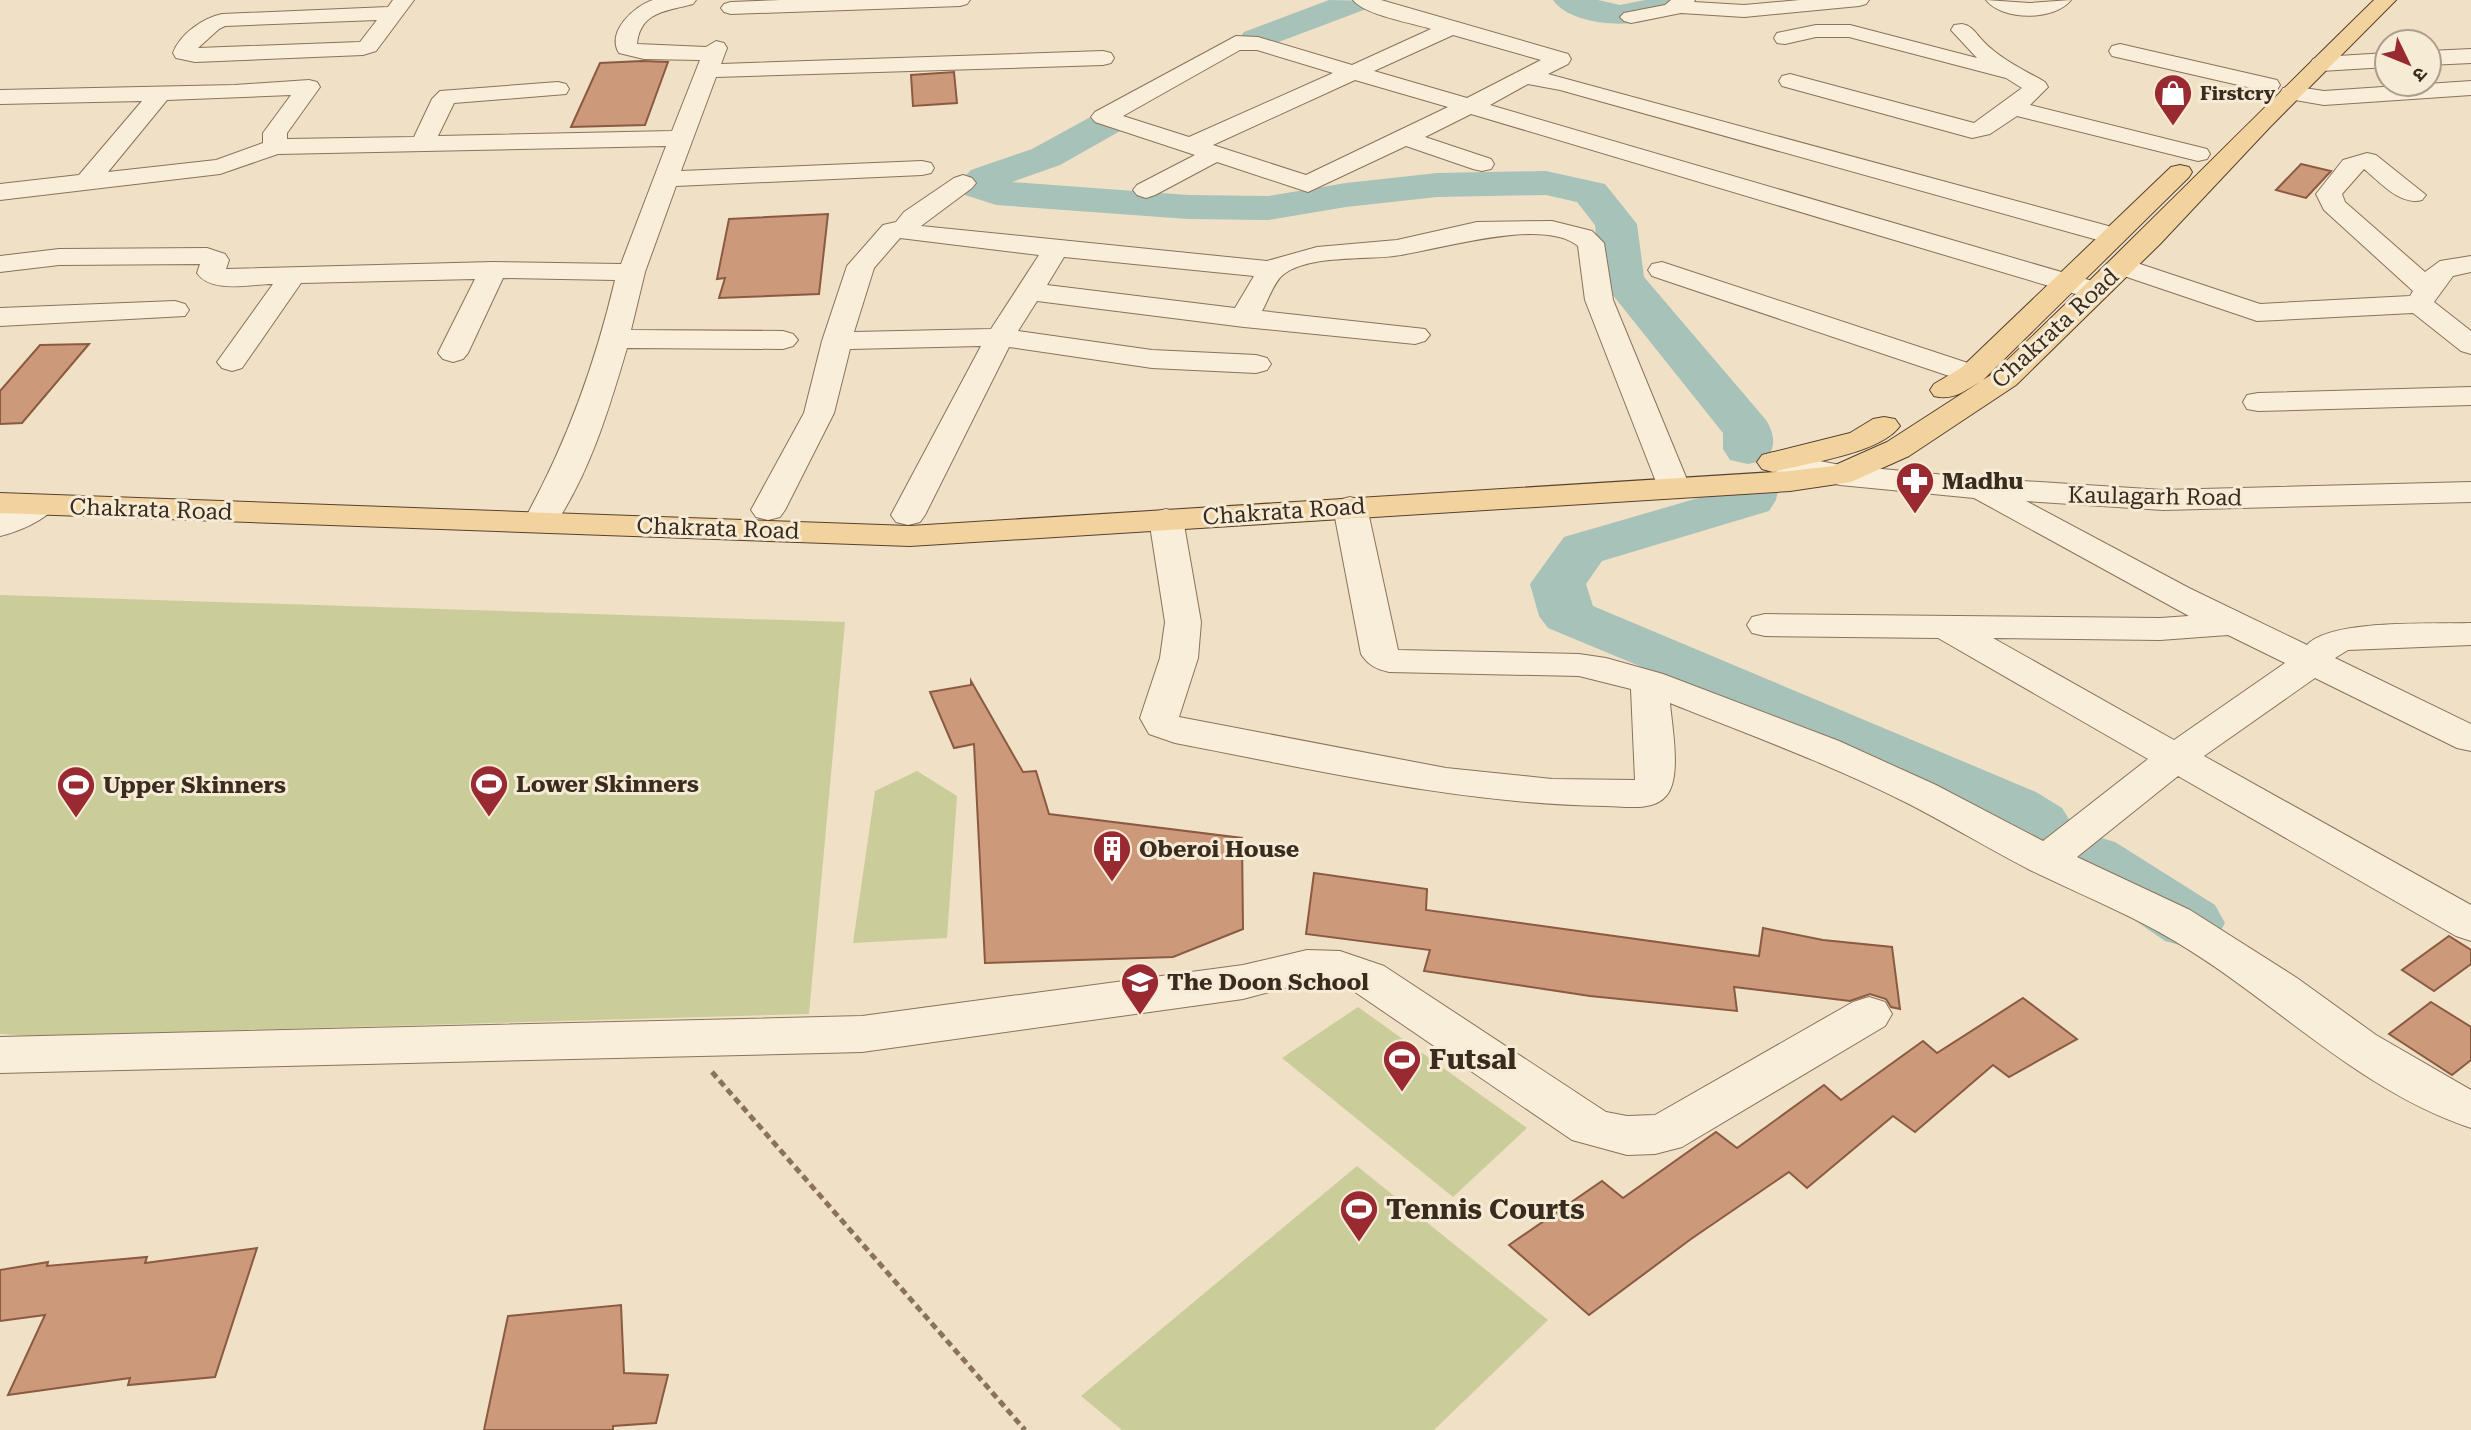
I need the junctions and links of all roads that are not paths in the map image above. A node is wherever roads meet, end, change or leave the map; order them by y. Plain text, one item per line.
1 (276, 0) edge
2 (686, 0) edge
3 (960, 0) edge
4 (1363, 0) edge
5 (1859, 0) edge
6 (1996, 0) edge
7 (2062, 0) edge
8 (2357, 0) edge
9 (2386, 0) edge
10 (1682, 3) edge
11 (733, 4) edge
12 (399, 6) edge
13 (260, 17) junction
14 (1631, 17) dead end
15 (1451, 28) junction
16 (1962, 30) dead end
17 (1785, 38) dead end
18 (2120, 51) dead end
19 (2471, 56) edge
20 (2443, 57) edge
21 (1103, 58) dead end
22 (2373, 61) edge
23 (711, 62) junction
24 (2320, 64) junction
25 (1351, 72) junction
26 (1525, 77) junction
27 (2021, 78) junction
28 (1790, 81) dead end
29 (2471, 88) edge
30 (558, 89) dead end
31 (2280, 89) junction
32 (161, 93) junction
33 (0, 97) edge
34 (1468, 107) junction
35 (2013, 108) junction
36 (681, 138) junction
37 (1406, 138) junction
38 (422, 145) junction
39 (1190, 146) junction
40 (275, 147) junction
41 (1215, 154) junction
42 (2198, 154) junction
43 (1482, 164) dead end
44 (922, 169) dead end
45 (665, 179) junction
46 (87, 182) junction
47 (963, 183) dead end
48 (1146, 190) dead end
49 (0, 192) edge
50 (2413, 195) dead end
51 (903, 231) junction
52 (2114, 236) junction
53 (1056, 249) junction
54 (0, 264) edge
55 (2471, 264) edge
56 (2122, 266) junction
57 (493, 270) junction
58 (1271, 270) junction
59 (1662, 270) dead end
60 (631, 272) junction
61 (294, 274) junction
62 (2065, 282) junction
63 (1028, 291) junction
64 (2096, 291) junction
65 (2424, 297) junction
66 (175, 310) dead end
67 (0, 317) edge
68 (1244, 318) junction
69 (1415, 335) dead end
70 (1000, 337) junction
71 (617, 339) junction
72 (783, 340) dead end
73 (2468, 340) edge
74 (837, 341) junction
75 (453, 354) dead end
76 (232, 362) dead end
77 (1256, 364) dead end
78 (1972, 374) junction
79 (2471, 396) edge
80 (2258, 402) dead end
81 (1773, 462) junction
82 (1840, 475) junction
83 (1669, 476) junction
84 (0, 477) edge
85 (1977, 488) junction
86 (2471, 492) edge
87 (0, 503) edge
88 (40, 505) junction
89 (1350, 507) junction
90 (768, 510) junction
91 (546, 512) junction
92 (908, 515) junction
93 (1166, 519) junction
94 (0, 526) edge
95 (2232, 624) junction
96 (1765, 625) dead end
97 (1946, 627) junction
98 (2471, 634) edge
99 (2311, 663) junction
100 (1650, 682) junction
101 (2471, 738) edge
102 (2176, 757) junction
103 (2042, 858) junction
104 (2471, 925) edge
105 (1869, 1014) dead end
106 (0, 1055) edge
107 (2471, 1110) edge

1 - 13 street
2 - 23 street
3 - 11 street
4 - 15 street
5 - 10 street
6 - 7 street
8 - 31 main road, Chakrata Road
9 - 24 main road, Chakrata Road
10 - 14 street
11 - 23 street
12 - 13 street
12 - 13 street
15 - 25 street
15 - 26 street
16 - 27 street
17 - 27 street
18 - 31 street
19 - 20 street
21 - 23 street
22 - 24 street
23 - 36 street
24 - 31 main road, Chakrata Road
25 - 34 street
25 - 39 street
25 - 39 street
26 - 34 street
26 - 52 street
27 - 35 street
28 - 35 street
29 - 31 street
30 - 38 street
31 - 42 main road, Chakrata Road
31 - 56 main road, Chakrata Road
32 - 33 street
32 - 40 street
32 - 46 street
34 - 37 street
34 - 62 street
35 - 42 street
36 - 38 street
36 - 45 street
37 - 41 street
37 - 43 street
38 - 40 street
39 - 41 street
40 - 46 street
41 - 48 street
42 - 52 main road, Chakrata Road
44 - 45 street
45 - 60 street
46 - 49 street
47 - 51 street
50 - 65 street
51 - 53 street
51 - 74 street
52 - 62 main road, Chakrata Road
53 - 58 street
53 - 63 street
54 - 61 street
55 - 65 street
56 - 64 main road, Chakrata Road
56 - 65 street
57 - 60 street
57 - 61 street
57 - 75 street
58 - 68 street
58 - 83 street
59 - 78 street
60 - 71 street
61 - 76 street
62 - 64 street
62 - 78 main road, Chakrata Road
63 - 68 street
63 - 70 street
64 - 82 main road, Chakrata Road
65 - 73 street
66 - 67 street
68 - 69 street
70 - 74 street
70 - 77 street
70 - 92 street
71 - 72 street
71 - 91 street
74 - 90 street
78 - 81 main road, Chakrata Road
79 - 80 street
81 - 82 street, Kaulagarh Road
81 - 83 main road, Chakrata Road
82 - 83 main road, Chakrata Road
82 - 85 street, Kaulagarh Road
83 - 89 main road, Chakrata Road
83 - 92 main road, Chakrata Road
84 - 91 main road, Chakrata Road
85 - 86 street, Kaulagarh Road
85 - 95 street
87 - 88 main road, Chakrata Road
88 - 91 main road, Chakrata Road
88 - 94 street
89 - 93 main road, Chakrata Road
89 - 100 street
90 - 91 main road, Chakrata Road
90 - 92 main road, Chakrata Road
91 - 93 main road, Chakrata Road
93 - 100 street
95 - 97 street
95 - 99 street
96 - 97 street
97 - 102 street
98 - 99 street
99 - 101 street
99 - 102 street
100 - 103 street
102 - 103 street
102 - 104 street
103 - 107 street
105 - 106 street

